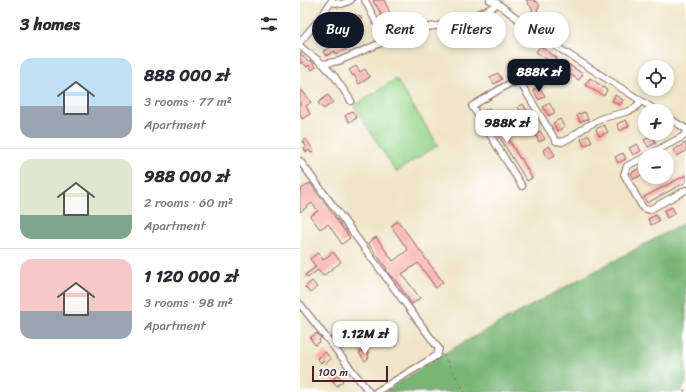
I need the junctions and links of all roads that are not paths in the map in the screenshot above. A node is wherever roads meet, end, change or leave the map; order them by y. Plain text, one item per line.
1 (351, 0) edge
2 (365, 0) edge
3 (490, 0) edge
4 (332, 1) edge
5 (496, 3) junction
6 (372, 14) edge
7 (300, 42) edge
8 (300, 46) edge
9 (323, 64) junction
10 (641, 101) junction
11 (351, 102) dead end
12 (646, 104) edge
13 (674, 121) edge
14 (686, 129) edge
15 (686, 132) edge
16 (661, 148) edge
17 (638, 160) edge
18 (300, 161) edge
19 (522, 186) dead end
20 (686, 190) edge
21 (300, 304) edge
22 (369, 392) edge
23 (376, 392) edge

1 - 4 street
2 - 6 street
3 - 5 street
4 - 7 street
5 - 9 street
5 - 10 street
8 - 9 street
9 - 11 street
10 - 12 street
10 - 19 street
13 - 14 street
15 - 16 street
17 - 20 street
18 - 23 street
21 - 22 street

